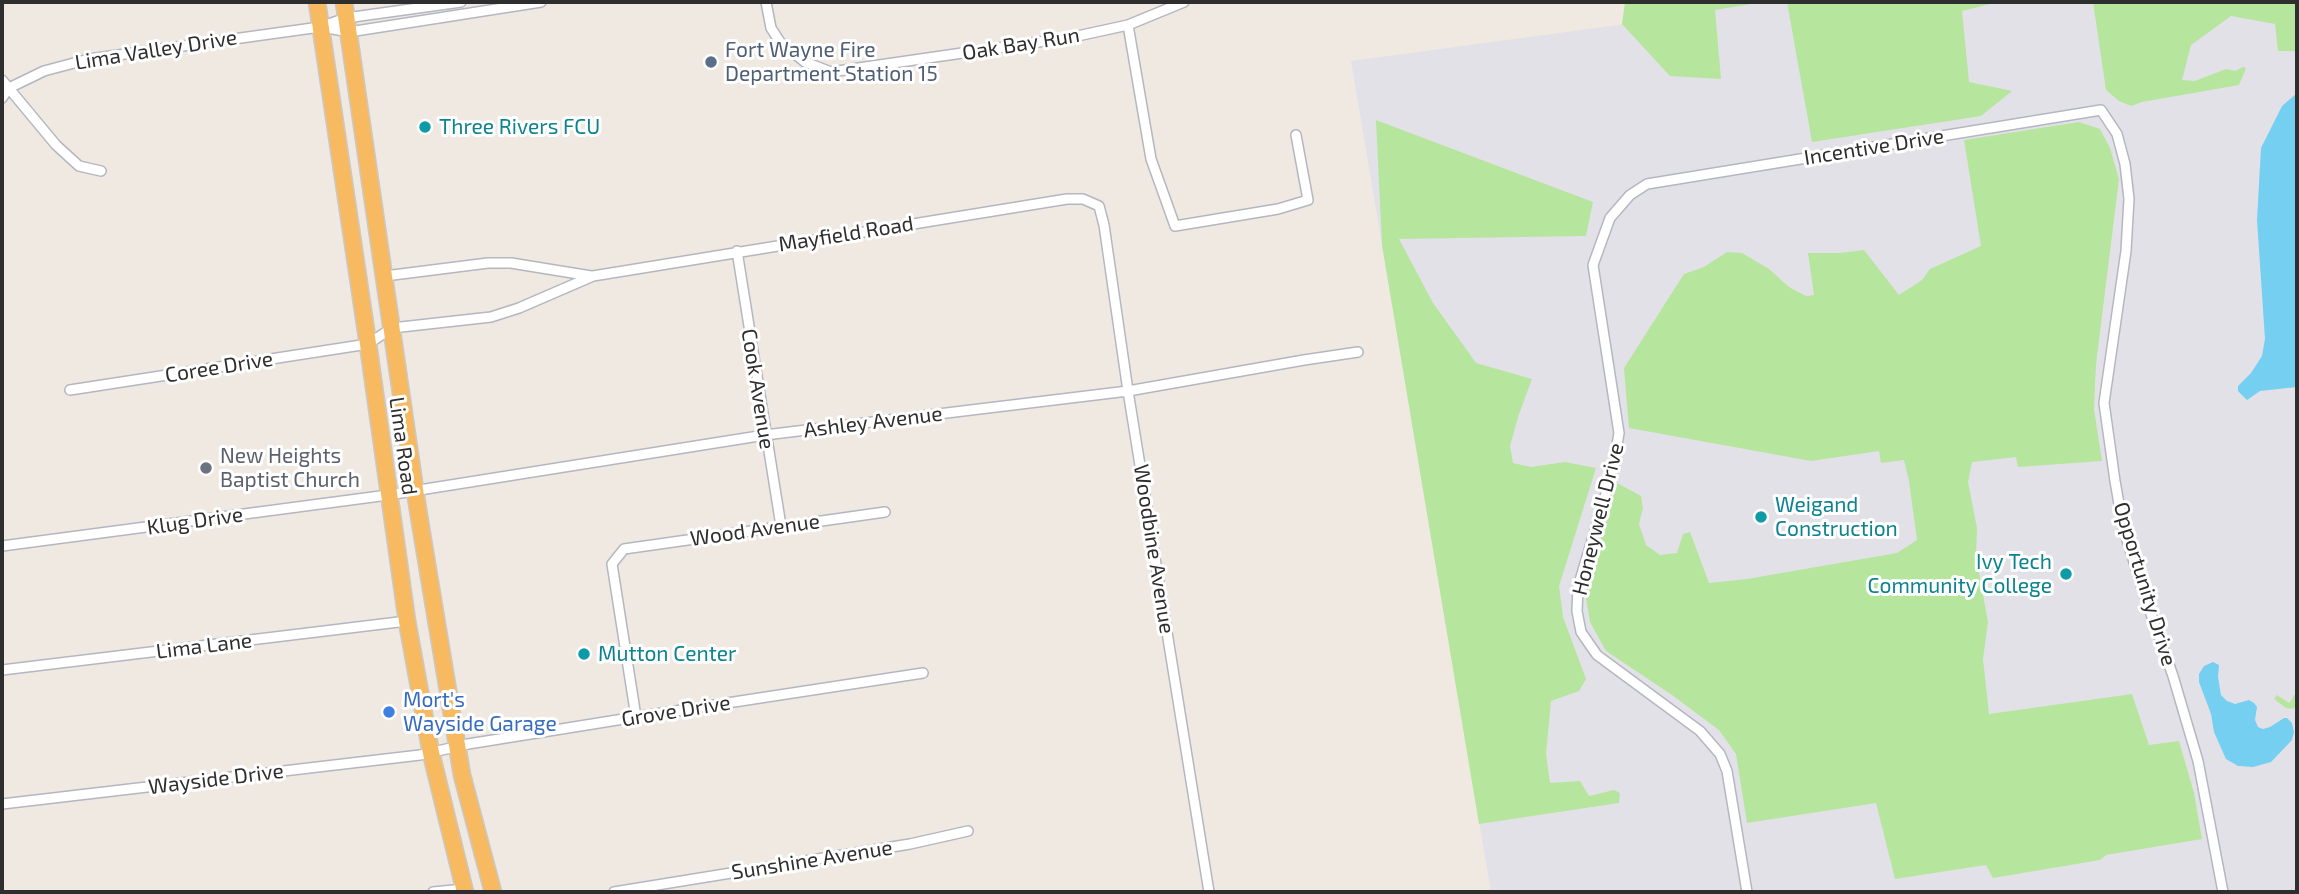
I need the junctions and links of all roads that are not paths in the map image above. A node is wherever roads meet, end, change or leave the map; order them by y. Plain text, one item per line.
1 (317, 2) edge
2 (461, 2) edge
3 (541, 2) edge
4 (766, 2) edge
5 (1184, 2) edge
6 (346, 17) edge
7 (1128, 25) junction
8 (320, 27) junction
9 (2, 80) edge
10 (9, 88) junction
11 (2, 98) edge
12 (2101, 110) joint
13 (1296, 135) dead end
14 (101, 171) dead end
15 (1647, 184) joint
16 (1099, 206) joint
17 (737, 251) junction
18 (385, 276) junction
19 (593, 276) junction
20 (392, 328) junction
21 (369, 344) junction
22 (1358, 352) dead end
23 (70, 390) dead end
24 (1128, 391) junction
25 (765, 435) junction
26 (415, 491) junction
27 (388, 495) junction
28 (885, 512) dead end
29 (781, 526) junction
30 (2, 546) edge
31 (407, 621) junction
32 (2, 670) edge
33 (923, 673) dead end
34 (636, 717) junction
35 (458, 746) junction
36 (431, 753) junction
37 (2, 804) edge
38 (968, 831) dead end
39 (464, 891) edge
40 (433, 892) edge
41 (493, 892) edge
42 (614, 892) edge
43 (1209, 892) edge
44 (1747, 892) edge
45 (2223, 892) edge

1 - 8 highway, Lima Road
2 - 6 street
3 - 6 street
4 - 7 street, Oak Bay Run
5 - 7 street, Oak Bay Run
6 - 8 street, Lima Valley Drive
6 - 18 highway, Lima Road
7 - 13 street
8 - 10 street, Lima Valley Drive
8 - 21 highway, Lima Road
9 - 10 street
10 - 11 street, Lima Valley Drive
10 - 14 street
12 - 15 street, Incentive Drive
12 - 45 street, Opportunity Drive
15 - 44 street, Honeywell Drive
16 - 17 street, Mayfield Road
16 - 24 street, Woodbine Avenue
17 - 19 street, Mayfield Road
17 - 25 street, Cook Avenue
18 - 19 street
18 - 20 highway, Lima Road
19 - 20 street
20 - 21 street
20 - 26 highway, Lima Road
21 - 23 street, Coree Drive
21 - 27 highway, Lima Road
22 - 24 street, Ashley Avenue
24 - 25 street, Ashley Avenue
24 - 43 street, Woodbine Avenue
25 - 26 street, Ashley Avenue
25 - 29 street, Cook Avenue
26 - 27 street, Ashley Avenue
26 - 35 highway, Lima Road
27 - 30 street, Klug Drive
27 - 31 highway, Lima Road
28 - 29 street, Wood Avenue
29 - 34 street, Wood Avenue
31 - 32 street, Lima Lane
31 - 36 highway, Lima Road
33 - 34 street, Grove Drive
34 - 35 street, Grove Drive
35 - 36 street, Grove Drive
35 - 41 highway, Lima Road
36 - 37 street, Wayside Drive
36 - 39 highway, Lima Road
38 - 42 street, Sunshine Avenue
39 - 40 street

